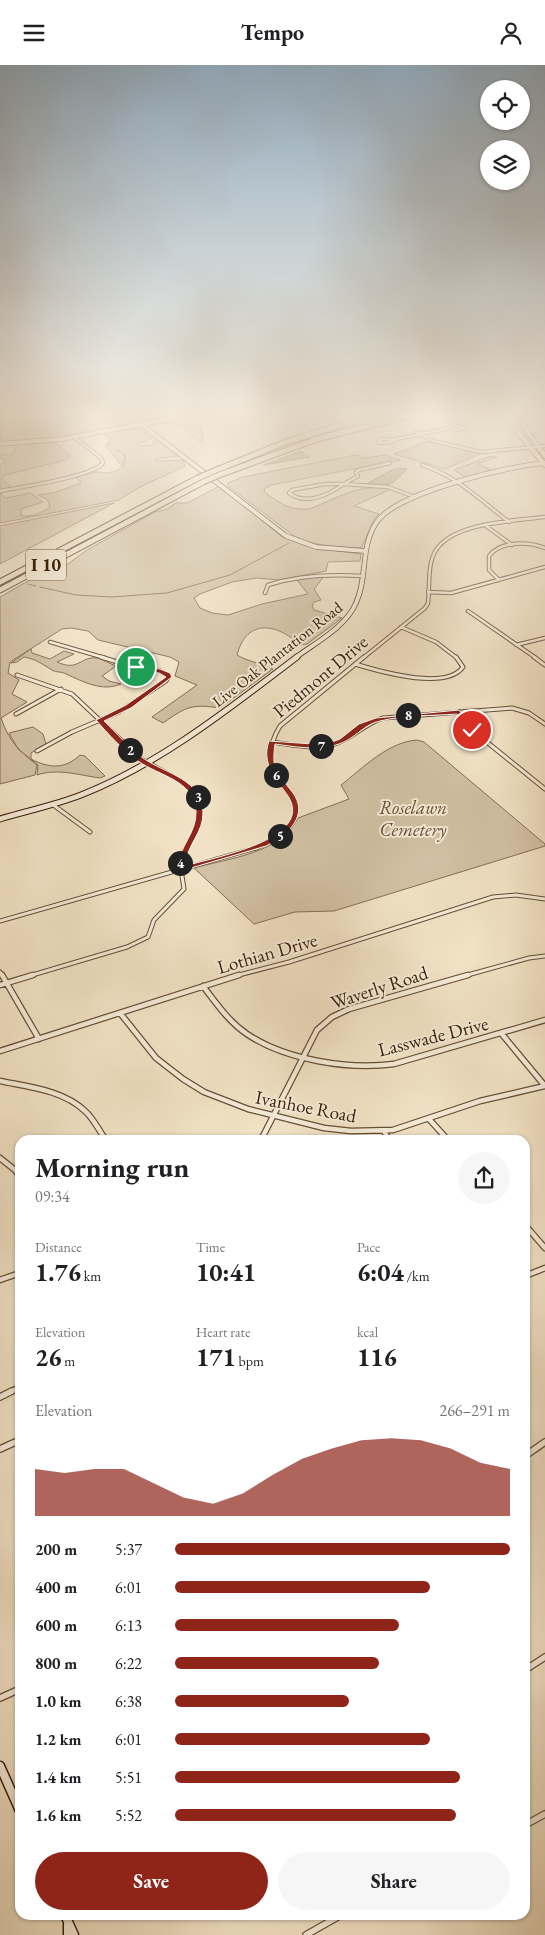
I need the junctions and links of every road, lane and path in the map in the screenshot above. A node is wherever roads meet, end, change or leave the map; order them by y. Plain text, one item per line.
1 (152, 502) edge
2 (165, 502) edge
3 (242, 502) edge
4 (407, 502) edge
5 (486, 502) edge
6 (545, 517) edge
7 (509, 522) junction
8 (485, 526) junction
9 (512, 545) junction
10 (545, 548) edge
11 (365, 551) junction
12 (545, 567) edge
13 (362, 575) junction
14 (499, 580) junction
15 (0, 583) edge
16 (0, 590) edge
17 (428, 592) junction
18 (265, 593) dead end
19 (468, 611) dead end
20 (401, 627) junction
21 (545, 638) edge
22 (50, 642) dead end
23 (516, 645) junction
24 (354, 665) junction
25 (545, 665) edge
26 (17, 675) dead end
27 (61, 689) junction
28 (517, 709) joint
29 (459, 711) junction
30 (16, 714) dead end
31 (100, 720) junction
32 (545, 724) edge
33 (272, 742) junction
34 (37, 751) dead end
35 (145, 762) junction
36 (545, 789) edge
37 (52, 804) junction
38 (0, 819) edge
39 (90, 832) dead end
40 (181, 869) junction
41 (545, 899) edge
42 (0, 921) edge
43 (545, 956) edge
44 (0, 972) edge
45 (6, 983) junction
46 (0, 985) edge
47 (203, 986) junction
48 (120, 1013) junction
49 (545, 1020) edge
50 (501, 1033) junction
51 (39, 1039) junction
52 (0, 1051) edge
53 (303, 1057) junction
54 (0, 1081) edge
55 (545, 1086) edge
56 (273, 1116) junction
57 (429, 1119) junction
58 (384, 1131) junction
59 (102, 1135) edge
60 (264, 1135) edge
61 (386, 1135) edge
62 (443, 1135) edge
63 (0, 1158) edge
64 (15, 1169) edge
65 (530, 1230) edge
66 (545, 1247) edge
67 (545, 1267) edge
68 (530, 1274) edge
69 (15, 1275) edge
70 (0, 1280) edge
71 (15, 1390) edge
72 (0, 1397) edge
73 (15, 1442) edge
74 (545, 1443) edge
75 (0, 1449) edge
76 (530, 1453) edge
77 (545, 1657) edge
78 (530, 1667) edge
79 (15, 1691) edge
80 (0, 1698) edge
81 (0, 1766) edge
82 (15, 1800) edge
83 (545, 1814) edge
84 (530, 1822) edge
85 (66, 1920) edge
86 (67, 1920) edge
87 (332, 1920) edge
88 (68, 1935) edge
89 (74, 1935) edge
90 (306, 1935) edge

1 - 15 highway, I 10, bridge
2 - 16 highway, I 10, bridge
3 - 11 street
4 - 11 street, Live Oak Plantation Road
5 - 7 street
6 - 7 street, Piedmont Drive
7 - 8 street, Piedmont Drive
8 - 9 street
8 - 17 street, Piedmont Drive
9 - 10 street
9 - 14 street
11 - 13 street, Live Oak Plantation Road
12 - 14 street
13 - 18 street
13 - 35 street, Live Oak Plantation Road
14 - 17 street
17 - 20 street, Piedmont Drive
19 - 23 street
20 - 24 street, Piedmont Drive
20 - 24 street
21 - 23 street
22 - 31 street
23 - 25 street
24 - 33 street, Piedmont Drive
26 - 27 street
27 - 30 street
27 - 31 street
28 - 29 street
28 - 32 street
29 - 33 street
29 - 36 street
31 - 34 street
31 - 35 street
33 - 40 street, Piedmont Drive
35 - 37 street, Live Oak Plantation Road
35 - 40 street
37 - 38 street, Live Oak Plantation Road
37 - 39 street
40 - 42 street, Piedmont Drive
40 - 45 street
41 - 47 street, Lothian Drive
43 - 53 street, Waverly Road
44 - 45 street
45 - 46 street
45 - 51 street
47 - 48 street, Lothian Drive
47 - 53 street, Lasswade Drive
48 - 51 street, Lothian Drive
48 - 56 street, Ivanhoe Road
49 - 50 street, Lasswade Drive
50 - 53 street, Lasswade Drive
50 - 55 street
51 - 52 street, Lothian Drive
53 - 56 street, Waverly Road
54 - 59 street
55 - 57 street, Ivanhoe Road
56 - 58 street, Ivanhoe Road
56 - 60 street, Waverly Road
57 - 58 street, Ivanhoe Road
57 - 62 street
58 - 61 street
63 - 64 street
65 - 66 street
67 - 68 street
69 - 70 street
71 - 72 street
73 - 75 street
74 - 76 street
77 - 78 street
79 - 80 street
81 - 82 street
83 - 84 street
85 - 88 street
86 - 89 street
87 - 90 street

